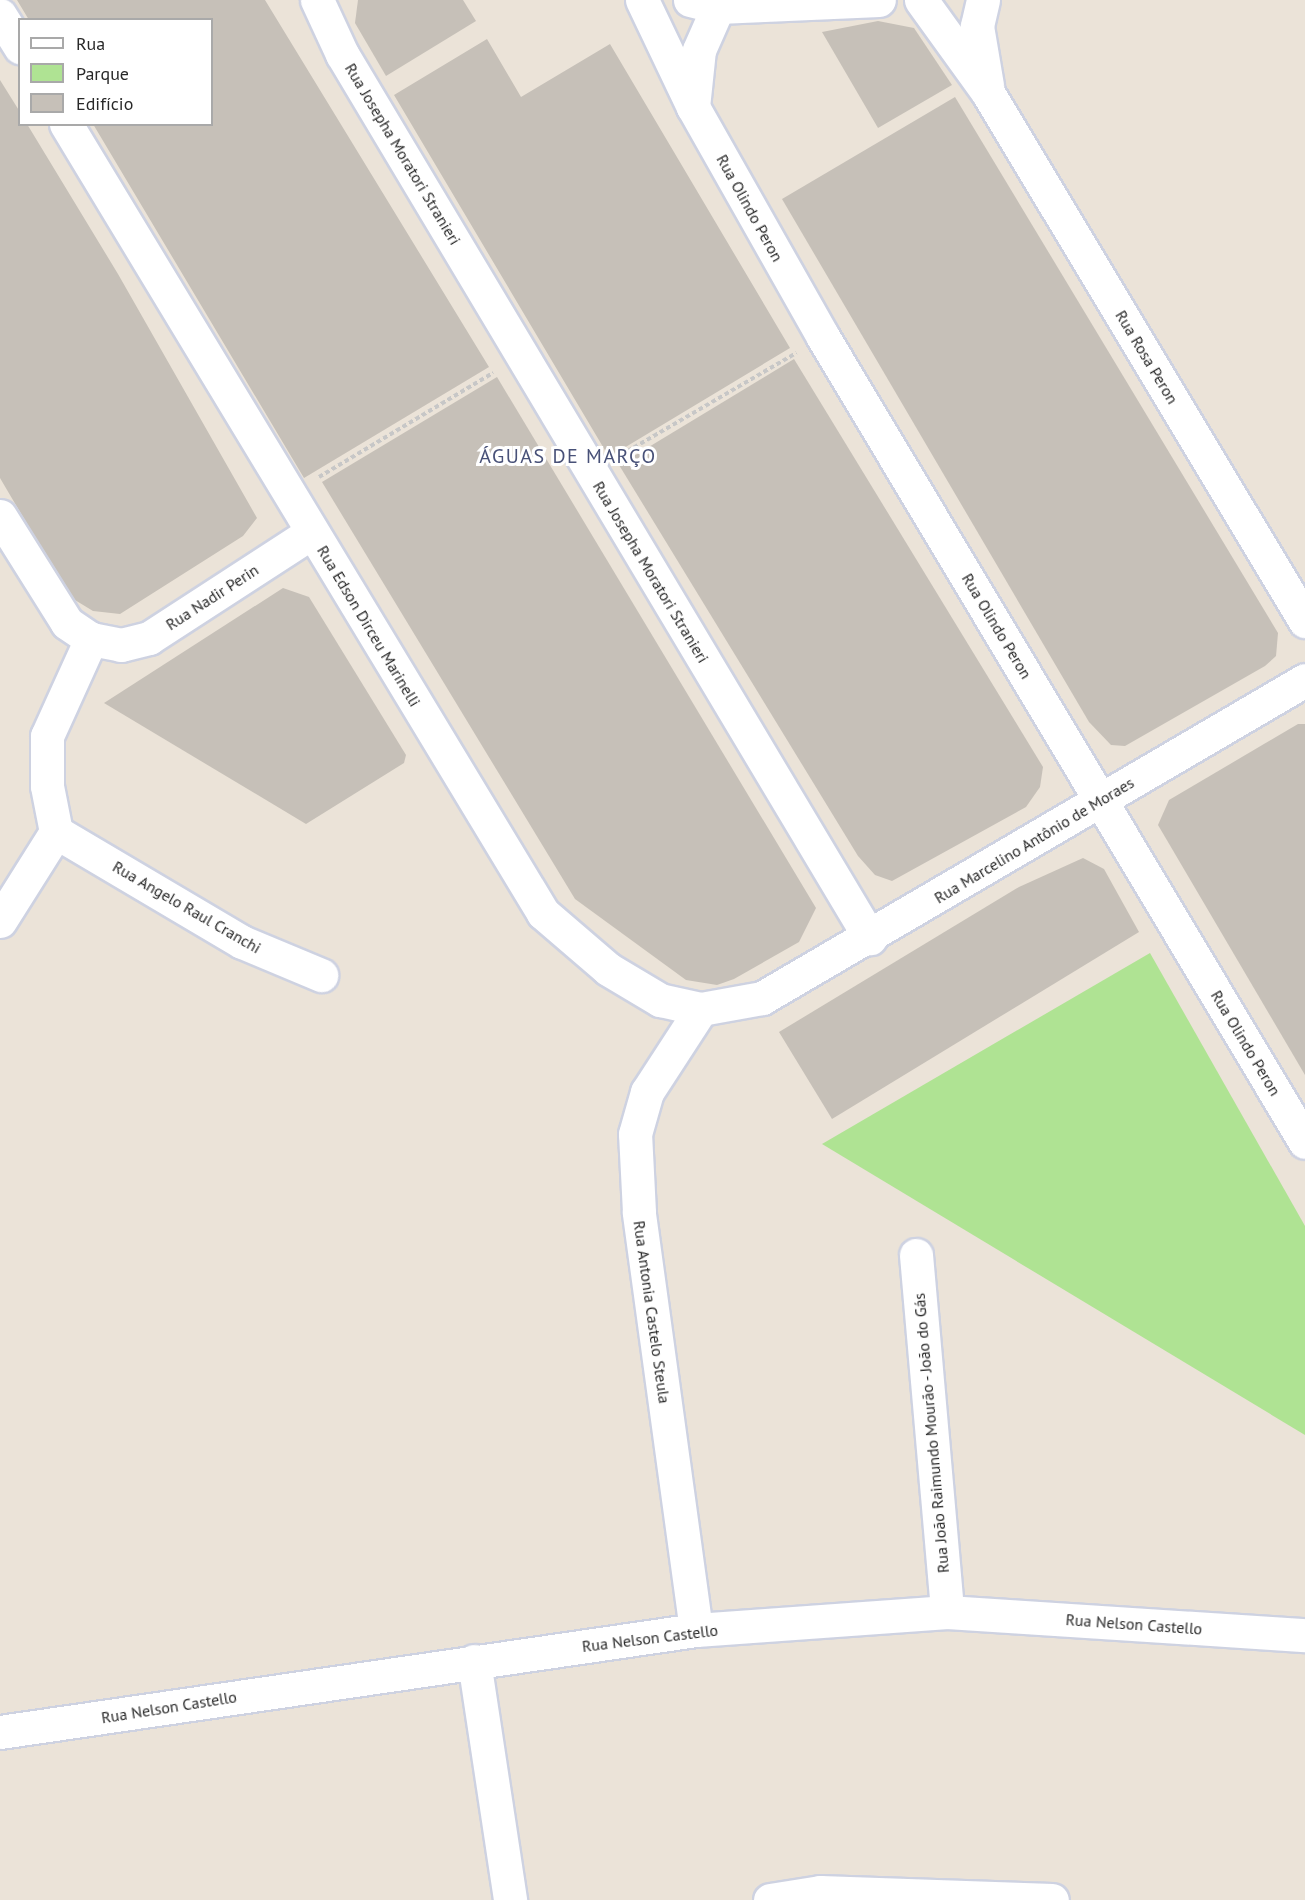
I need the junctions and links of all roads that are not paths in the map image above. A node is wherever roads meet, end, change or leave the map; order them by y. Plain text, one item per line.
1 (642, 0) edge
2 (879, 0) edge
3 (921, 0) edge
4 (983, 0) edge
5 (704, 4) edge
6 (324, 6) edge
7 (0, 15) edge
8 (18, 44) edge
9 (988, 93) junction
10 (693, 107) junction
11 (67, 126) edge
12 (0, 516) edge
13 (312, 532) junction
14 (1305, 621) edge
15 (98, 641) junction
16 (1305, 680) edge
17 (1102, 800) junction
18 (56, 832) junction
19 (0, 921) edge
20 (870, 938) junction
21 (321, 975) dead end
22 (762, 998) joint
23 (701, 1009) junction
24 (1305, 1142) edge
25 (916, 1255) dead end
26 (947, 1612) junction
27 (696, 1630) junction
28 (1305, 1635) edge
29 (474, 1661) junction
30 (0, 1732) edge
31 (510, 1900) edge
32 (770, 1900) edge
33 (1052, 1900) edge

1 - 10 street, Rua Olindo Peron
2 - 5 street
3 - 9 street, Rua Rosa Peron
4 - 9 street, Rua Rosa Peron
5 - 10 street
6 - 20 street, Rua Josepha Moratori Stranieri
7 - 8 street
9 - 14 street, Rua Rosa Peron
10 - 17 street, Rua Olindo Peron
11 - 13 street, Rua Edson Dirceu Marinelli
12 - 15 street
13 - 15 street, Rua Nadir Perin
13 - 23 street, Rua Edson Dirceu Marinelli
15 - 18 street
16 - 17 street, Rua Marcelino Antônio de Moraes
17 - 20 street, Rua Marcelino Antônio de Moraes
17 - 24 street, Rua Olindo Peron
18 - 19 street
18 - 21 street, Rua Angelo Raul Cranchi
20 - 22 street, Rua Marcelino Antônio de Moraes
22 - 23 street, Rua Edson Dirceu Marinelli
23 - 27 street, Rua Antonia Castelo Steula
25 - 26 street, Rua João Raimundo Mourão - João do Gás
26 - 27 street, Rua Nelson Castello
26 - 28 street, Rua Nelson Castello
27 - 29 street, Rua Nelson Castello
29 - 30 street, Rua Nelson Castello
29 - 31 street
32 - 33 street

